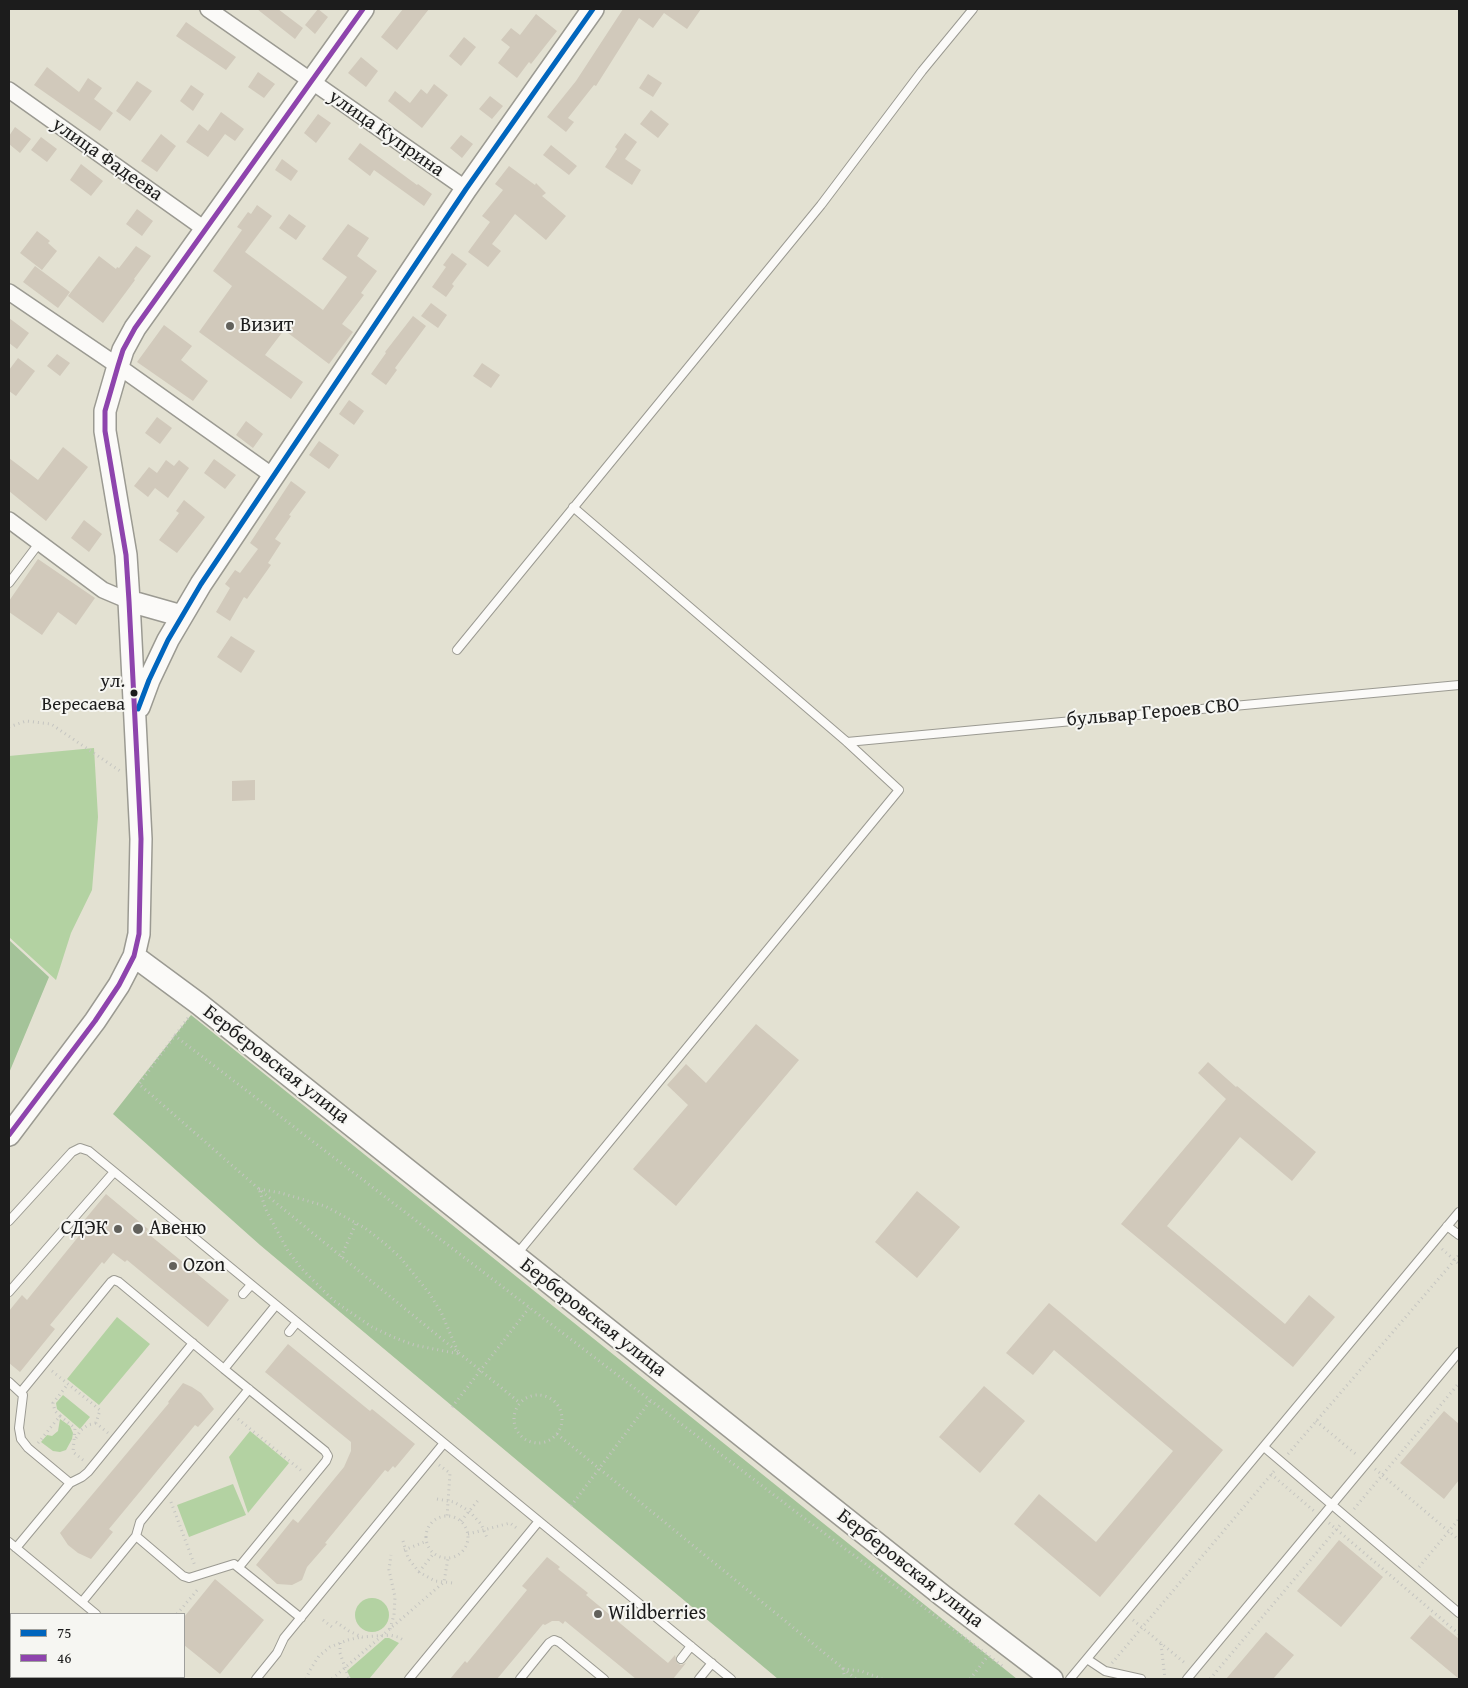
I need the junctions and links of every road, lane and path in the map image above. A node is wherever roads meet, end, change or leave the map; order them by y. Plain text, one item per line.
1 (208, 9) edge
2 (363, 9) edge
3 (593, 9) edge
4 (973, 9) edge
5 (311, 82) junction
6 (9, 90) edge
7 (466, 189) junction
8 (206, 230) junction
9 (9, 292) edge
10 (118, 366) junction
11 (273, 476) junction
12 (573, 507) junction
13 (9, 520) edge
14 (40, 542) junction
15 (9, 583) edge
16 (129, 601) junction
17 (182, 616) junction
18 (457, 650) dead end
19 (1459, 685) edge
20 (135, 716) junction
21 (9, 727) edge
22 (847, 742) junction
23 (139, 785) junction
24 (134, 956) junction
25 (199, 1004) junction
26 (174, 1035) junction
27 (9, 1135) edge
28 (114, 1172) junction
29 (259, 1189) junction
30 (1459, 1212) edge
31 (9, 1221) edge
32 (356, 1223) junction
33 (1447, 1226) junction
34 (1459, 1235) edge
35 (1434, 1243) junction
36 (515, 1256) junction
37 (341, 1257) junction
38 (1459, 1264) edge
39 (251, 1285) junction
40 (9, 1292) edge
41 (243, 1294) dead end
42 (276, 1305) junction
43 (529, 1308) junction
44 (297, 1322) junction
45 (289, 1332) dead end
46 (193, 1343) junction
47 (459, 1354) junction
48 (1458, 1358) edge
49 (44, 1364) junction
50 (224, 1369) junction
51 (480, 1372) junction
52 (9, 1382) edge
53 (1459, 1383) edge
54 (68, 1384) junction
55 (249, 1389) junction
56 (21, 1392) junction
57 (650, 1401) junction
58 (520, 1403) junction
59 (452, 1407) dead end
60 (230, 1412) junction
61 (60, 1416) junction
62 (1316, 1421) dead end
63 (96, 1423) junction
64 (556, 1434) junction
65 (115, 1438) junction
66 (74, 1441) junction
67 (444, 1443) junction
68 (1264, 1447) junction
69 (31, 1451) junction
70 (431, 1458) junction
71 (1367, 1463) junction
72 (92, 1467) junction
73 (598, 1469) junction
74 (1271, 1474) dead end
75 (1382, 1475) junction
76 (311, 1479) junction
77 (70, 1483) junction
78 (166, 1490) junction
79 (480, 1498) dead end
80 (437, 1499) dead end
81 (448, 1500) junction
82 (1332, 1505) junction
83 (571, 1506) dead end
84 (469, 1511) junction
85 (447, 1517) junction
86 (1346, 1517) junction
87 (1322, 1518) junction
88 (1459, 1519) edge
89 (461, 1521) junction
90 (539, 1521) junction
91 (484, 1530) junction
92 (1336, 1530) junction
93 (1449, 1532) junction
94 (468, 1534) junction
95 (136, 1536) junction
96 (526, 1536) junction
97 (488, 1540) dead end
98 (1459, 1540) edge
99 (402, 1541) dead end
100 (427, 1541) junction
101 (9, 1542) edge
102 (16, 1548) junction
103 (404, 1550) junction
104 (434, 1554) junction
105 (391, 1555) dead end
106 (448, 1558) junction
107 (239, 1567) junction
108 (213, 1571) junction
109 (419, 1572) junction
110 (1413, 1574) junction
111 (199, 1576) junction
112 (444, 1582) junction
113 (453, 1582) dead end
114 (1403, 1586) junction
115 (82, 1602) junction
116 (95, 1613) edge
117 (178, 1613) edge
118 (1125, 1613) junction
119 (1459, 1613) edge
120 (300, 1618) junction
121 (323, 1620) dead end
122 (336, 1622) dead end
123 (332, 1627) dead end
124 (390, 1629) junction
125 (1459, 1634) edge
126 (362, 1637) junction
127 (382, 1637) junction
128 (405, 1641) dead end
129 (340, 1643) junction
130 (1161, 1643) junction
131 (691, 1646) junction
132 (988, 1656) junction
133 (680, 1659) dead end
134 (1087, 1659) junction
135 (712, 1663) junction
136 (344, 1669) junction
137 (843, 1669) junction
138 (1194, 1671) junction
139 (1012, 1674) dead end
140 (256, 1679) edge
141 (306, 1679) edge
142 (332, 1679) edge
143 (348, 1679) edge
144 (409, 1679) edge
145 (520, 1679) edge
146 (604, 1679) edge
147 (699, 1679) edge
148 (731, 1679) edge
149 (845, 1679) edge
150 (856, 1679) edge
151 (882, 1679) edge
152 (970, 1679) edge
153 (1052, 1679) edge
154 (1070, 1679) edge
155 (1141, 1679) edge
156 (1164, 1679) edge
157 (1187, 1679) edge
158 (1210, 1679) edge

1 - 5 street, улица Куприна
2 - 5 main road
3 - 7 main road
4 - 12 lane
5 - 7 street, улица Куприна
5 - 8 main road
6 - 8 street, улица Фадеева
7 - 11 main road
8 - 10 main road
9 - 10 street
10 - 11 street
10 - 16 main road
11 - 17 main road
12 - 18 lane
12 - 22 lane
13 - 14 street
14 - 15 lane
14 - 16 street
16 - 17 main road
16 - 20 main road
17 - 20 main road
19 - 22 lane, бульвар Героев СВО
20 - 23 main road
21 - 23 path
22 - 36 lane
23 - 24 main road
24 - 25 main road, Берберовская улица
24 - 27 main road
25 - 26 path
25 - 36 main road, Берберовская улица
26 - 29 path
26 - 43 path
28 - 31 lane
28 - 39 lane
28 - 40 lane
29 - 32 path
29 - 37 path
29 - 47 path
30 - 33 lane
32 - 37 path
32 - 47 path
33 - 34 lane
33 - 35 lane
35 - 38 path
35 - 68 lane
36 - 153 main road, Берберовская улица
37 - 47 path
39 - 41 lane
39 - 42 lane
42 - 44 lane
42 - 50 lane
43 - 51 path
43 - 57 path
44 - 45 lane
44 - 67 lane
46 - 49 lane
46 - 50 lane
46 - 65 lane
47 - 51 path
48 - 71 lane
49 - 54 path
49 - 56 lane
50 - 55 lane
51 - 58 path
51 - 59 path
52 - 56 lane
53 - 75 path
54 - 61 path
54 - 63 path
55 - 60 lane
55 - 76 lane
56 - 69 lane
57 - 73 path
57 - 132 path
58 - 64 path
58 - 64 path
60 - 76 path
60 - 78 lane
61 - 66 path
61 - 69 path
62 - 71 path
63 - 65 path
63 - 66 path
64 - 73 path
65 - 72 lane
66 - 72 path
67 - 70 lane
67 - 90 lane
68 - 82 lane
68 - 118 lane
69 - 77 lane
70 - 81 path
70 - 120 lane
71 - 75 path
71 - 82 lane
72 - 77 lane
73 - 83 path
73 - 137 path
74 - 87 path
75 - 86 path
75 - 93 path
76 - 107 lane
77 - 102 lane
78 - 95 lane
78 - 111 path
79 - 84 path
80 - 81 path
81 - 84 path
81 - 85 path
82 - 86 lane
82 - 87 lane
84 - 89 path
84 - 91 path
85 - 89 path
85 - 100 path
86 - 92 path
86 - 110 lane
87 - 92 path
87 - 138 lane
88 - 93 path
89 - 94 path
90 - 96 lane
90 - 131 lane
91 - 94 path
91 - 96 path
91 - 97 path
92 - 114 path
92 - 158 path
93 - 98 path
93 - 110 path
94 - 106 path
95 - 111 lane
95 - 115 lane
96 - 144 lane
99 - 103 path
100 - 103 path
100 - 104 path
101 - 102 lane
102 - 115 lane
103 - 109 path
104 - 106 path
104 - 109 path
105 - 124 path
106 - 112 path
107 - 108 lane
107 - 120 lane
108 - 111 lane
108 - 117 path
109 - 112 path
110 - 114 path
110 - 119 lane
112 - 113 path
112 - 124 path
114 - 125 path
115 - 116 lane
118 - 130 path
118 - 134 lane
120 - 140 lane
121 - 123 path
122 - 126 path
124 - 127 path
126 - 127 path
126 - 129 path
127 - 128 path
127 - 136 path
129 - 136 path
129 - 141 path
130 - 138 path
130 - 156 path
131 - 133 lane
131 - 135 lane
132 - 139 path
132 - 152 path
134 - 154 lane
134 - 155 lane
135 - 147 lane
135 - 148 lane
136 - 142 path
136 - 143 path
137 - 149 path
137 - 150 path
137 - 151 path
138 - 157 lane
145 - 146 lane

